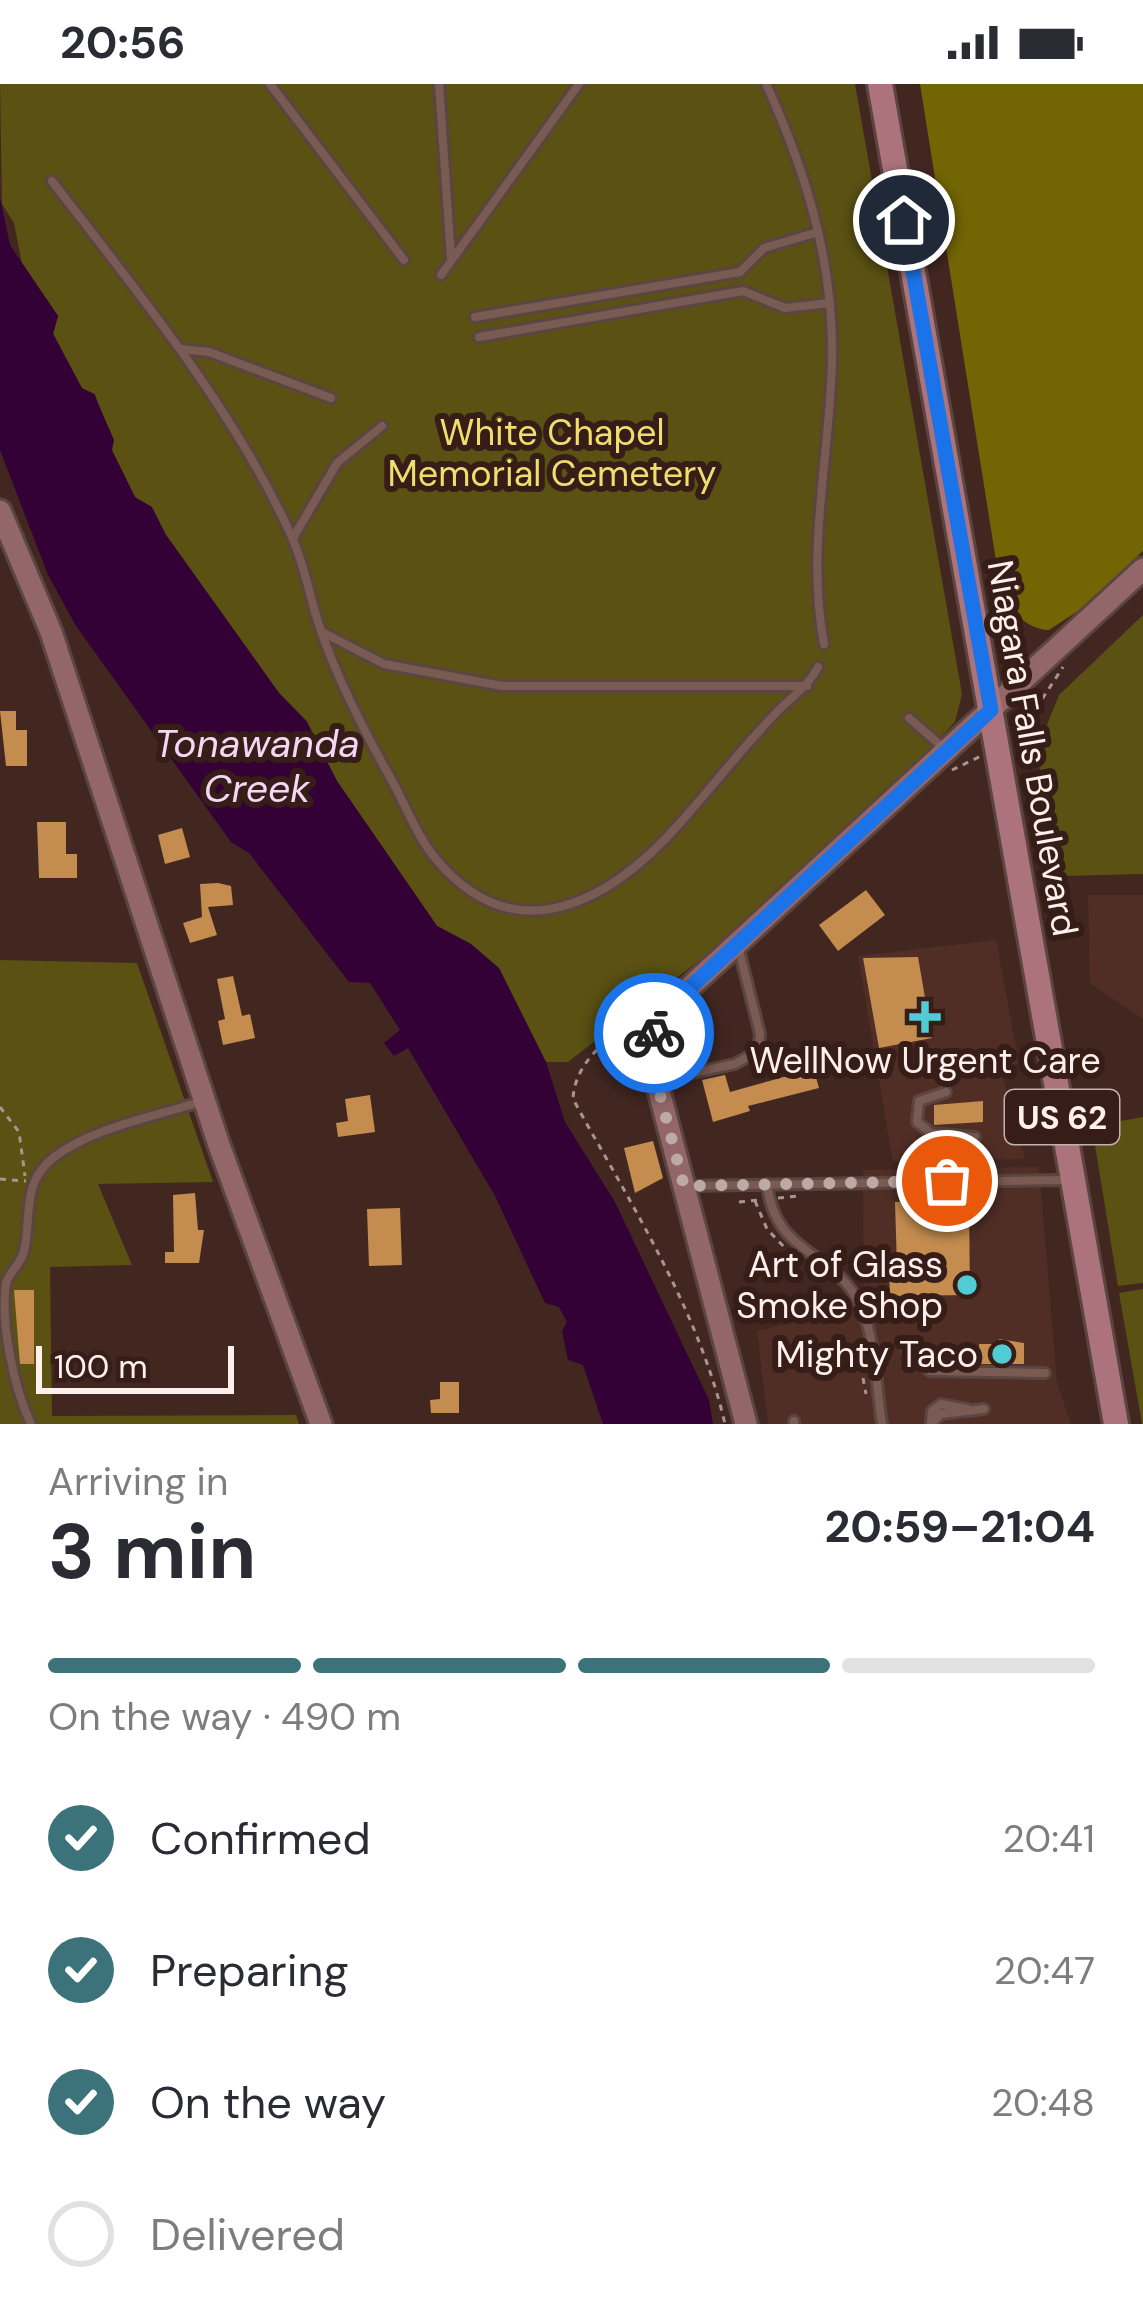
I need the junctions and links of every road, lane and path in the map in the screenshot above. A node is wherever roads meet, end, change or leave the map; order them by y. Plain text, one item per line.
1 (270, 84) edge
2 (439, 84) edge
3 (579, 84) edge
4 (766, 84) edge
5 (880, 84) edge
6 (52, 181) dead end
7 (818, 232) junction
8 (404, 260) dead end
9 (451, 260) junction
10 (740, 272) junction
11 (441, 275) dead end
12 (628, 291) junction
13 (743, 291) junction
14 (593, 297) junction
15 (830, 303) junction
16 (631, 312) junction
17 (475, 317) dead end
18 (598, 318) junction
19 (479, 337) dead end
20 (180, 349) junction
21 (331, 398) dead end
22 (382, 426) dead end
23 (0, 511) edge
24 (293, 538) junction
25 (1143, 569) edge
26 (321, 631) junction
27 (824, 644) dead end
28 (1069, 662) dead end
29 (818, 667) dead end
30 (809, 686) junction
31 (991, 710) junction
32 (909, 718) dead end
33 (1016, 740) dead end
34 (947, 751) junction
35 (738, 944) junction
36 (645, 1024) dead end
37 (654, 1075) junction
38 (946, 1092) dead end
39 (205, 1100) junction
40 (0, 1107) edge
41 (975, 1137) dead end
42 (0, 1179) edge
43 (1073, 1180) junction
44 (30, 1182) junction
45 (767, 1184) junction
46 (684, 1186) junction
47 (760, 1200) dead end
48 (740, 1202) dead end
49 (857, 1342) dead end
50 (907, 1351) dead end
51 (861, 1363) dead end
52 (1045, 1373) dead end
53 (863, 1378) dead end
54 (867, 1399) dead end
55 (984, 1409) dead end
56 (31, 1424) edge
57 (321, 1424) edge
58 (724, 1424) edge
59 (746, 1424) edge
60 (882, 1424) edge
61 (931, 1424) edge
62 (1116, 1424) edge

1 - 8 lane
2 - 9 lane
3 - 9 lane
4 - 7 lane
5 - 31 main road, Niagara Falls Boulevard / US 62
6 - 20 lane
7 - 10 lane
7 - 15 lane
9 - 11 lane
10 - 12 lane
10 - 13 lane
12 - 14 lane
12 - 16 lane
13 - 15 lane
13 - 16 lane
14 - 17 lane
14 - 18 lane
15 - 27 lane
16 - 18 lane
18 - 19 lane
20 - 21 lane
20 - 24 lane
22 - 24 lane
23 - 39 street
24 - 26 lane
25 - 31 street
26 - 30 lane
26 - 30 lane
28 - 33 path
29 - 30 lane
31 - 34 street
31 - 43 main road, Niagara Falls Boulevard / US 62
32 - 34 lane
34 - 35 street
35 - 37 street
35 - 37 lane
36 - 58 path
37 - 46 street
38 - 41 lane
39 - 44 lane
39 - 57 street
40 - 44 path
42 - 44 path
43 - 45 lane
43 - 62 main road, Niagara Falls Boulevard / US 62
44 - 56 lane
45 - 46 lane
45 - 60 lane
46 - 59 street
47 - 48 path
49 - 51 path
50 - 52 lane
53 - 54 path
55 - 61 lane

